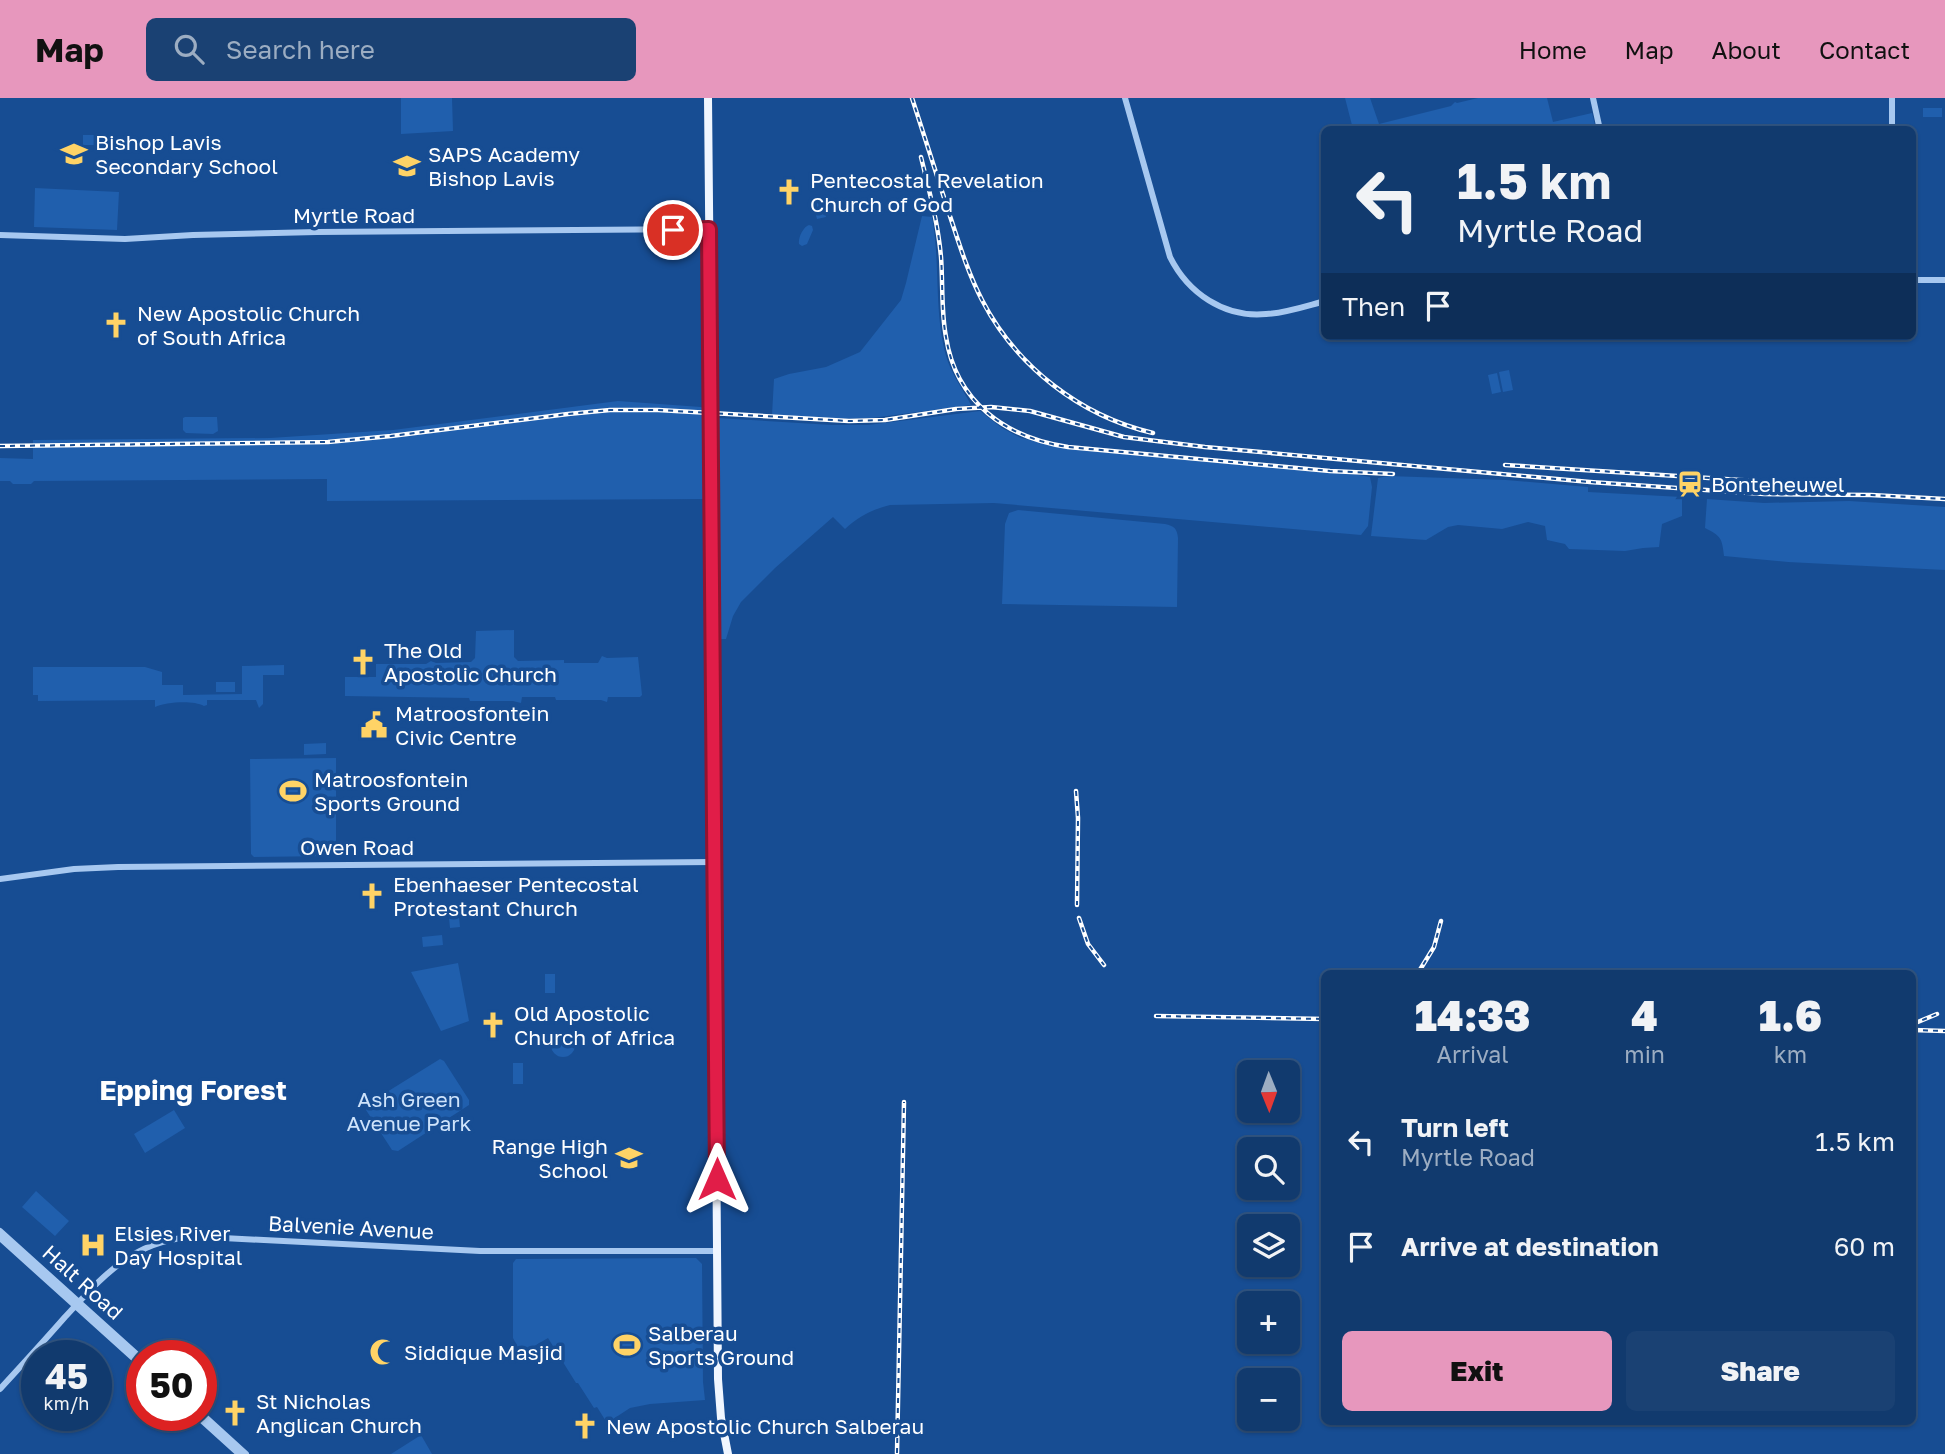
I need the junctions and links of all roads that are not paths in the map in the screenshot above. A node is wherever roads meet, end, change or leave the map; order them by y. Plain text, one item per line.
1 (708, 98) edge
2 (1125, 98) edge
3 (1592, 98) edge
4 (1892, 98) edge
5 (1599, 126) edge
6 (1892, 126) edge
7 (709, 229) junction
8 (0, 235) edge
9 (1916, 280) edge
10 (1945, 280) edge
11 (1321, 302) edge
12 (714, 862) junction
13 (0, 879) edge
14 (0, 1231) edge
15 (0, 1238) edge
16 (718, 1251) junction
17 (77, 1305) junction
18 (126, 1346) edge
19 (126, 1351) edge
20 (0, 1389) edge
21 (217, 1428) edge
22 (214, 1431) edge
23 (239, 1454) edge
24 (246, 1454) edge
25 (727, 1454) edge

1 - 7 main road
2 - 11 street
3 - 5 street
4 - 6 street
7 - 8 street, Myrtle Road
7 - 12 main road, bridge
9 - 10 street
12 - 13 street, Owen Road
12 - 16 main road
14 - 17 street, Halt Road
15 - 17 street, Halt Road
16 - 17 street, Balvenie Avenue
16 - 25 main road
17 - 18 street, Halt Road
17 - 19 street, Halt Road
17 - 20 street, Balvenie Avenue
21 - 24 street
22 - 23 street

